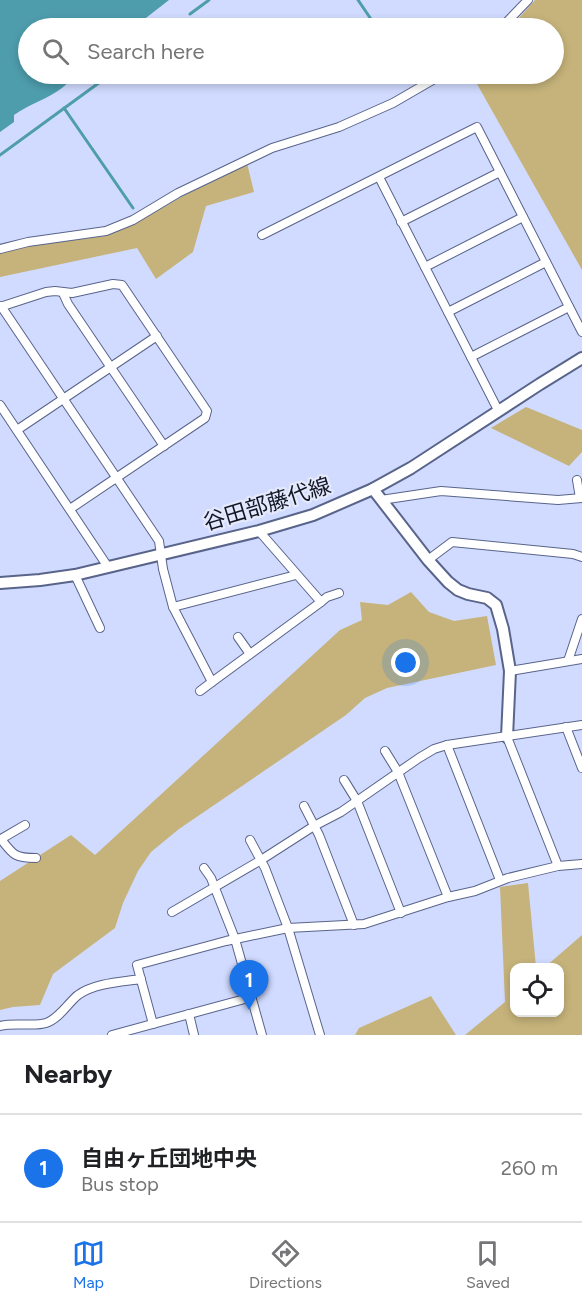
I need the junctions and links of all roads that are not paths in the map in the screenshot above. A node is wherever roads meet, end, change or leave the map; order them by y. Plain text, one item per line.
1 (528, 0) edge
2 (511, 18) edge
3 (426, 84) edge
4 (500, 172) junction
5 (379, 177) junction
6 (523, 217) junction
7 (401, 222) junction
8 (262, 235) dead end
9 (0, 249) edge
10 (546, 262) junction
11 (425, 267) junction
12 (63, 293) junction
13 (1, 307) edge
14 (569, 307) junction
15 (448, 312) junction
16 (582, 332) edge
17 (157, 336) junction
18 (471, 357) junction
19 (582, 358) edge
20 (111, 367) junction
21 (64, 399) junction
22 (0, 405) edge
23 (498, 410) junction
24 (17, 430) junction
25 (164, 446) junction
26 (117, 478) junction
27 (577, 480) dead end
28 (374, 489) junction
29 (581, 498) edge
30 (381, 500) junction
31 (70, 509) junction
32 (259, 531) junction
33 (161, 554) junction
34 (582, 557) edge
35 (429, 560) junction
36 (108, 567) junction
37 (75, 575) junction
38 (296, 575) junction
39 (0, 583) edge
40 (339, 593) dead end
41 (321, 602) junction
42 (173, 607) junction
43 (582, 619) edge
44 (100, 628) dead end
45 (238, 637) dead end
46 (250, 654) junction
47 (582, 659) edge
48 (567, 661) junction
49 (510, 670) junction
50 (212, 682) junction
51 (200, 692) dead end
52 (582, 725) edge
53 (566, 727) junction
54 (507, 737) junction
55 (447, 746) junction
56 (385, 751) dead end
57 (582, 768) edge
58 (398, 772) junction
59 (344, 780) dead end
60 (357, 801) junction
61 (304, 807) dead end
62 (25, 825) dead end
63 (314, 826) junction
64 (0, 838) edge
65 (250, 840) dead end
66 (36, 858) dead end
67 (261, 860) junction
68 (582, 864) edge
69 (558, 866) junction
70 (204, 868) dead end
71 (500, 880) junction
72 (215, 886) junction
73 (448, 897) junction
74 (172, 912) dead end
75 (401, 913) junction
76 (354, 926) junction
77 (288, 928) junction
78 (235, 939) junction
79 (141, 979) junction
80 (252, 996) junction
81 (189, 1014) junction
82 (153, 1024) junction
83 (0, 1026) edge
84 (122, 1034) edge
85 (112, 1035) edge
86 (194, 1035) edge
87 (262, 1035) edge
88 (320, 1035) edge

1 - 2 street
3 - 9 street
4 - 5 street
4 - 6 street
4 - 7 street
5 - 7 street
5 - 8 street
6 - 10 street
6 - 11 street
7 - 11 street
10 - 14 street
10 - 15 street
11 - 15 street
12 - 13 street
12 - 17 street
12 - 20 street
13 - 21 street
14 - 16 street
14 - 18 street
15 - 18 street
17 - 20 street
17 - 25 street
18 - 23 street
19 - 23 main road, 谷田部藤代線
20 - 21 street
20 - 25 street
21 - 24 street
21 - 26 street
22 - 24 street
23 - 28 main road, 谷田部藤代線
24 - 31 street
25 - 26 street
26 - 31 street
26 - 33 street
27 - 29 street
28 - 30 main road
28 - 32 main road, 谷田部藤代線
29 - 30 street
30 - 35 main road
31 - 36 street
32 - 33 main road, 谷田部藤代線
32 - 38 street
33 - 36 main road, 谷田部藤代線
33 - 42 street
34 - 35 street
35 - 49 main road
36 - 37 main road, 谷田部藤代線
37 - 39 main road, 谷田部藤代線
37 - 44 street
38 - 41 street
38 - 42 street
40 - 41 street
41 - 46 street
42 - 50 street
43 - 48 street
45 - 46 street
46 - 50 street
47 - 48 street
48 - 49 street
49 - 54 main road
50 - 51 street
52 - 53 street
53 - 54 street
53 - 57 street
54 - 55 street
54 - 69 street
55 - 58 street
55 - 71 street
56 - 58 street
58 - 60 street
58 - 73 street
59 - 60 street
60 - 63 street
60 - 75 street
61 - 63 street
62 - 64 street
63 - 67 street
63 - 76 street
64 - 66 street
65 - 67 street
67 - 72 street
67 - 77 street
68 - 69 street
69 - 71 street
70 - 72 street
71 - 73 street
72 - 74 street
72 - 78 street
73 - 75 street
75 - 76 street
76 - 77 street
77 - 78 street
77 - 88 street
78 - 79 street
78 - 80 street
79 - 82 street
79 - 83 street
80 - 81 street
80 - 87 street
81 - 82 street
81 - 86 street
82 - 84 street
84 - 85 street

